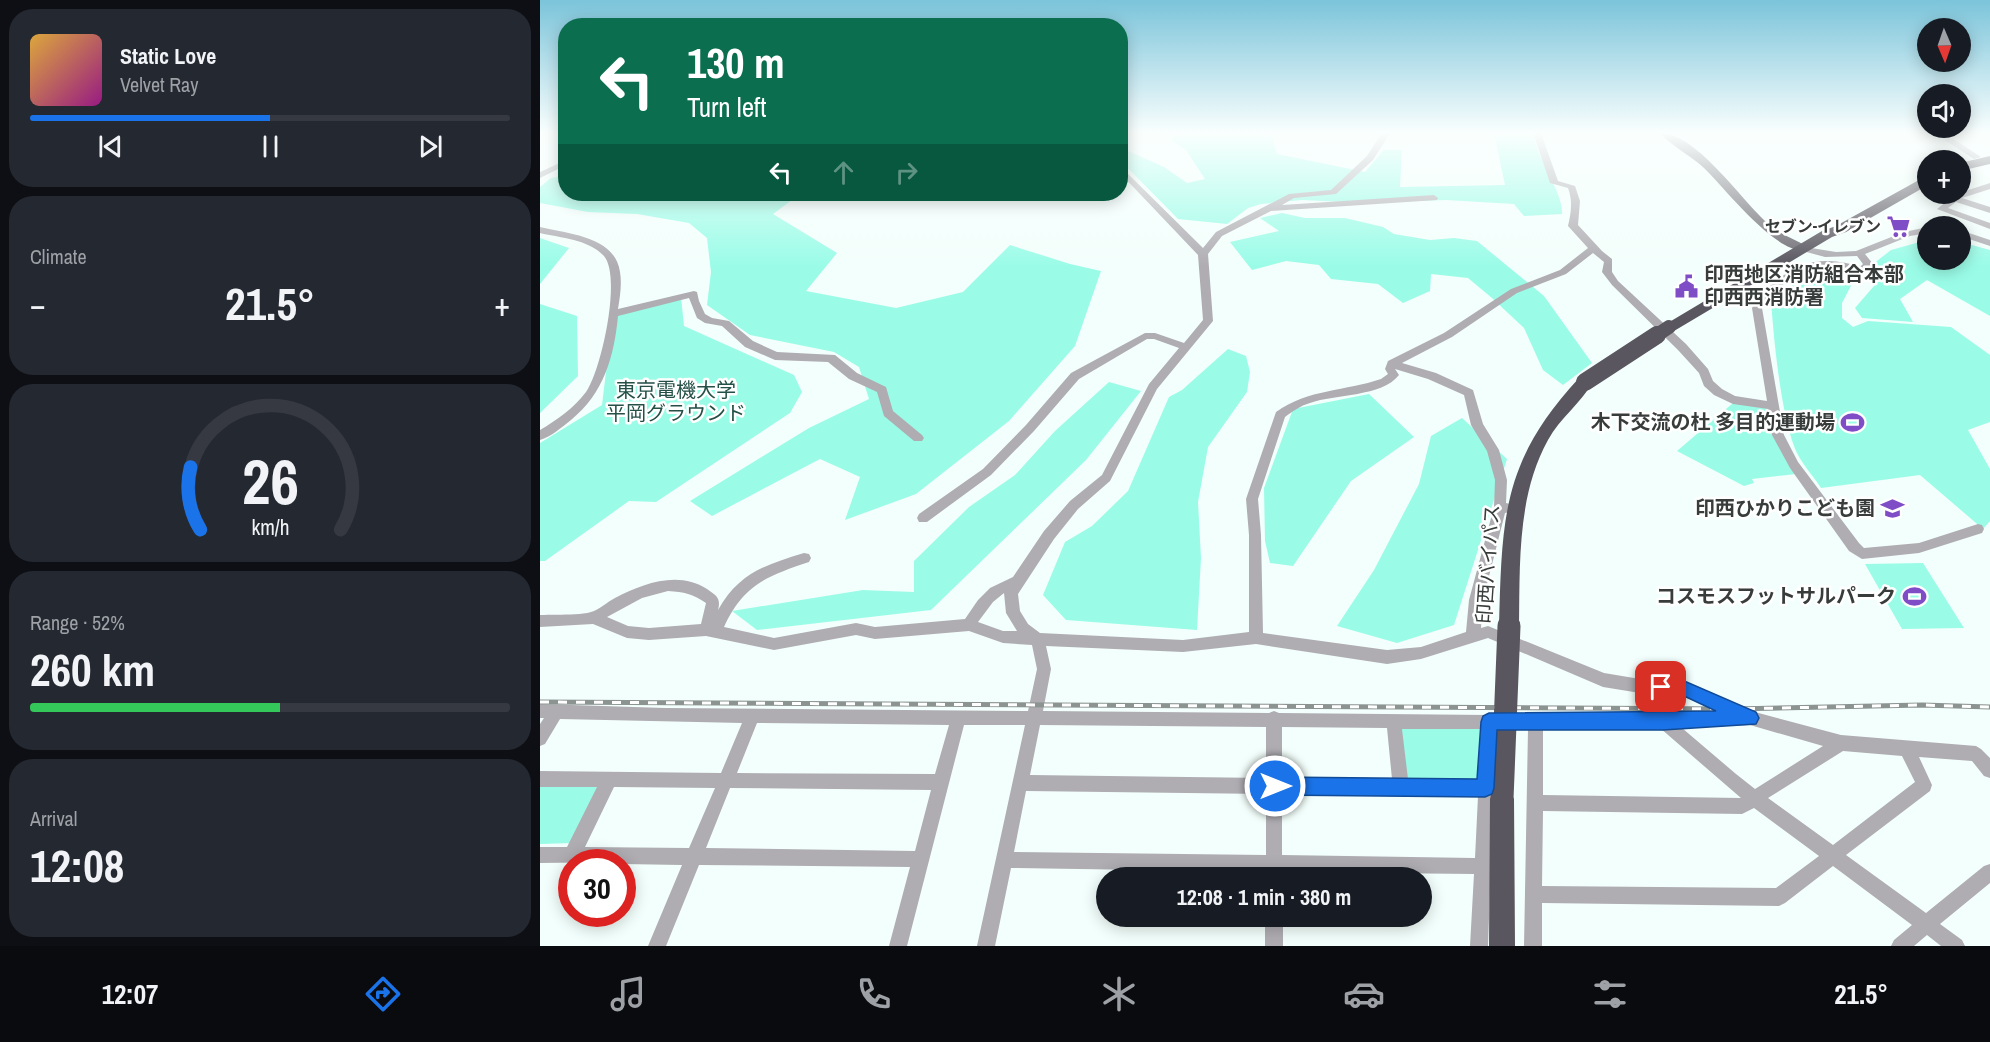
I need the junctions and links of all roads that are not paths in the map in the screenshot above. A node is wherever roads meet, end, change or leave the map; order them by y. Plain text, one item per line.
1 (1129, 177) edge
2 (1349, 177) edge
3 (1552, 177) edge
4 (1718, 177) edge
5 (1917, 179) edge
6 (1917, 185) edge
7 (1990, 186) edge
8 (1974, 191) junction
9 (1971, 192) edge
10 (1434, 198) dead end
11 (1990, 198) edge
12 (1948, 204) edge
13 (1971, 204) edge
14 (1269, 208) junction
15 (1990, 210) edge
16 (1990, 226) edge
17 (540, 230) edge
18 (1917, 232) edge
19 (1827, 234) junction
20 (1971, 237) edge
21 (1990, 243) edge
22 (1802, 248) junction
23 (1591, 250) junction
24 (1203, 254) junction
25 (1860, 254) junction
26 (613, 314) junction
27 (1186, 347) junction
28 (1392, 364) junction
29 (1773, 406) junction
30 (540, 436) edge
31 (918, 438) dead end
32 (1508, 508) junction
33 (923, 519) dead end
34 (1978, 529) dead end
35 (804, 558) dead end
36 (1018, 581) junction
37 (593, 618) junction
38 (540, 621) edge
39 (969, 625) junction
40 (711, 631) junction
41 (1473, 635) junction
42 (1256, 638) junction
43 (1038, 639) junction
44 (540, 711) edge
45 (556, 711) junction
46 (753, 715) junction
47 (1034, 717) junction
48 (958, 718) junction
49 (1274, 718) junction
50 (1750, 718) junction
51 (1394, 720) junction
52 (1489, 722) junction
53 (1536, 722) junction
54 (1663, 722) junction
55 (540, 739) edge
56 (1841, 743) junction
57 (1907, 749) junction
58 (1990, 770) edge
59 (540, 779) edge
60 (610, 779) junction
61 (726, 780) junction
62 (941, 782) junction
63 (1021, 783) junction
64 (1275, 786) junction
65 (1401, 787) junction
66 (1494, 794) junction
67 (1757, 799) junction
68 (1534, 803) junction
69 (575, 849) edge
70 (540, 855) edge
71 (558, 855) edge
72 (636, 856) edge
73 (694, 856) junction
74 (1831, 856) junction
75 (921, 858) junction
76 (1005, 860) junction
77 (1482, 866) junction
78 (1176, 867) edge
79 (1274, 867) edge
80 (1432, 867) edge
81 (1990, 872) edge
82 (1533, 894) junction
83 (1926, 924) junction
84 (1274, 927) edge
85 (657, 946) edge
86 (898, 946) edge
87 (986, 946) edge
88 (1274, 946) edge
89 (1479, 946) edge
90 (1502, 946) edge
91 (1533, 946) edge
92 (1900, 946) edge
93 (1956, 946) edge

1 - 24 street
2 - 14 street
3 - 23 street
4 - 22 main road
5 - 19 highway, 印西バイパス
6 - 19 highway, 印西バイパス
7 - 8 street
8 - 9 street
8 - 11 street
10 - 14 street
12 - 16 street
13 - 15 street
14 - 24 street
17 - 26 street
18 - 25 street
19 - 22 highway, 印西バイパス
20 - 21 street
22 - 25 street
22 - 32 highway, 印西バイパス, bridge
23 - 28 street
23 - 29 street
24 - 27 street
25 - 29 street
26 - 30 street
26 - 31 street
27 - 33 street
27 - 36 street
28 - 32 street
28 - 42 street
29 - 34 street
32 - 41 street
32 - 66 highway, 印西バイパス, bridge
35 - 40 street
36 - 39 street
36 - 43 street
37 - 38 street
37 - 40 street
37 - 40 street
39 - 40 street
39 - 43 street
41 - 42 street
41 - 50 street
42 - 43 street
43 - 47 street
44 - 45 street
45 - 46 street
45 - 55 street
46 - 48 street
46 - 61 street
47 - 48 street
47 - 49 street
47 - 63 street
48 - 62 street
49 - 51 street
49 - 64 street
50 - 54 street
50 - 56 street
51 - 52 street
51 - 65 street
52 - 53 street
52 - 66 street
53 - 54 street
53 - 68 street
54 - 67 street
56 - 57 street
56 - 67 street
57 - 58 street
57 - 74 street
59 - 60 street
60 - 61 street
60 - 69 street
61 - 62 street
61 - 73 street
62 - 75 street
63 - 64 street
63 - 76 street
64 - 65 street
64 - 79 street
65 - 66 street
66 - 77 street
66 - 90 highway, 印西バイパス
67 - 68 street
67 - 74 street
68 - 82 street
70 - 71 street
72 - 73 street
73 - 75 street
73 - 85 street
74 - 82 street
74 - 83 street
75 - 86 street
76 - 78 street
76 - 87 street
77 - 80 street
77 - 89 street
81 - 83 street
82 - 91 street
83 - 92 street
83 - 93 street
84 - 88 street

